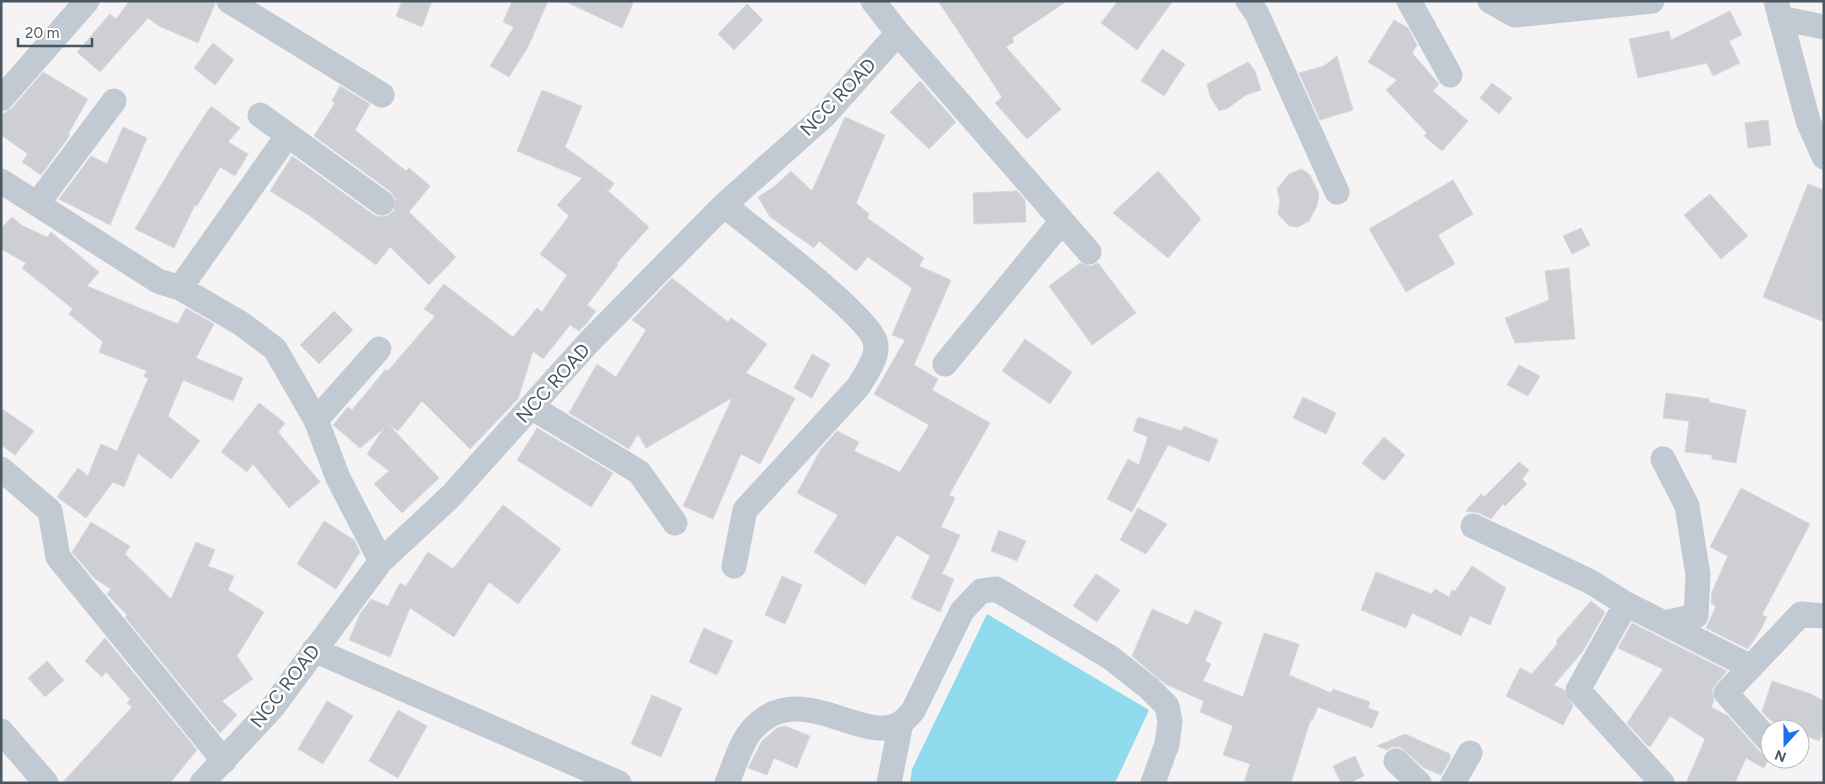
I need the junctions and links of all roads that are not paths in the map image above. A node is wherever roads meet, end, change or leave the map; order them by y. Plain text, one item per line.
1 (87, 1) edge
2 (229, 1) edge
3 (873, 1) edge
4 (1248, 1) edge
5 (1409, 1) edge
6 (1652, 1) edge
7 (1491, 2) edge
8 (1778, 10) edge
9 (1824, 27) edge
10 (898, 33) junction
11 (1450, 75) dead end
12 (382, 95) dead end
13 (1, 100) edge
14 (114, 101) dead end
15 (260, 115) dead end
16 (288, 135) junction
17 (1824, 157) edge
18 (1, 181) edge
19 (1337, 192) dead end
20 (382, 203) dead end
21 (37, 204) junction
22 (724, 206) junction
23 (1062, 221) junction
24 (1089, 252) dead end
25 (180, 288) junction
26 (379, 349) dead end
27 (945, 364) dead end
28 (531, 408) junction
29 (316, 420) junction
30 (1663, 459) dead end
31 (1, 469) edge
32 (675, 523) dead end
33 (1473, 526) dead end
34 (381, 561) junction
35 (734, 566) dead end
36 (1626, 604) junction
37 (1824, 616) edge
38 (1664, 623) junction
39 (314, 650) junction
40 (1751, 667) junction
41 (901, 723) junction
42 (1, 731) edge
43 (1760, 731) edge
44 (1470, 753) dead end
45 (224, 761) junction
46 (1396, 761) dead end
47 (585, 776) edge
48 (46, 783) edge
49 (202, 783) edge
50 (619, 783) edge
51 (727, 783) edge
52 (889, 783) edge
53 (1153, 783) edge
54 (1419, 783) edge
55 (1453, 783) edge
56 (1662, 783) edge

1 - 13 street
2 - 12 street
3 - 10 street
4 - 19 street
5 - 11 street
6 - 7 street
8 - 9 street
8 - 17 street
10 - 22 street, NCC ROAD
10 - 23 street
14 - 21 street
15 - 16 street
16 - 20 street
16 - 25 street
18 - 21 street
21 - 25 street
22 - 28 street, NCC ROAD
22 - 35 street
23 - 24 street
23 - 27 street
25 - 29 street
26 - 29 street
28 - 32 street
28 - 34 street, NCC ROAD
29 - 34 street
30 - 38 street
31 - 45 street
33 - 36 street
34 - 39 street, NCC ROAD
36 - 38 street
36 - 56 street
37 - 40 street
38 - 40 street
39 - 45 street, NCC ROAD
39 - 47 street
40 - 43 street
41 - 51 street
41 - 52 street
41 - 53 street
42 - 48 street
44 - 55 street
45 - 49 street, NCC ROAD
46 - 54 street
47 - 50 street

